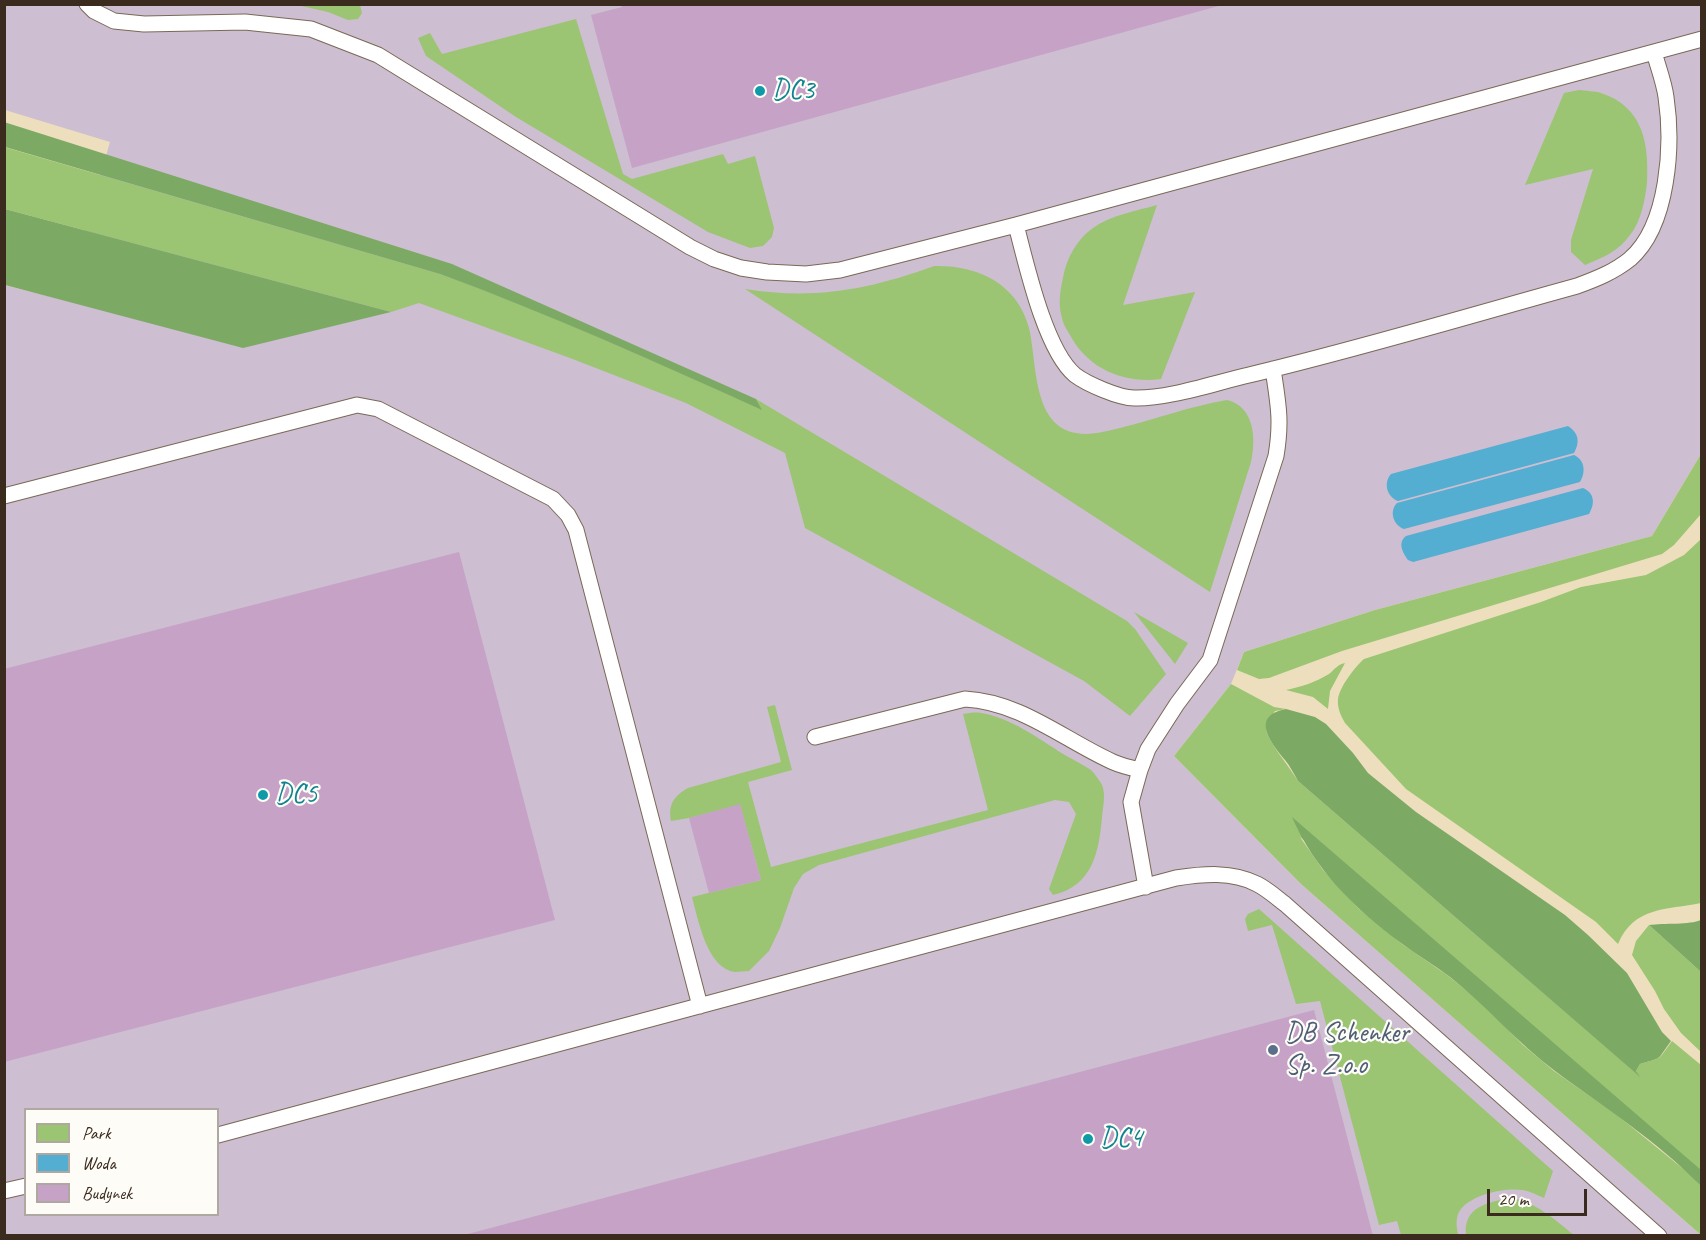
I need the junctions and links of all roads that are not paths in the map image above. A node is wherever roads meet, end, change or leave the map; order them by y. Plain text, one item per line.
1 (87, 4) edge
2 (1701, 39) edge
3 (1654, 52) junction
4 (1016, 225) junction
5 (1273, 369) junction
6 (4, 496) edge
7 (815, 737) dead end
8 (1140, 770) junction
9 (1146, 887) junction
10 (700, 1006) junction
11 (219, 1135) edge
12 (24, 1186) edge
13 (4, 1191) edge
14 (1659, 1236) edge

1 - 4 lane
2 - 3 lane
3 - 4 lane
3 - 5 lane
4 - 5 lane
5 - 8 lane
6 - 10 lane
7 - 8 lane
8 - 9 lane
9 - 10 lane
9 - 14 lane
10 - 11 lane
12 - 13 lane

